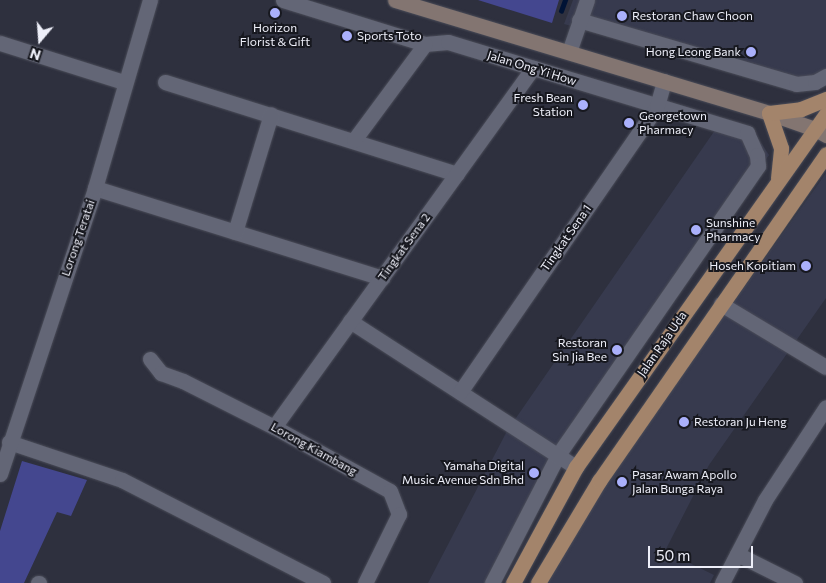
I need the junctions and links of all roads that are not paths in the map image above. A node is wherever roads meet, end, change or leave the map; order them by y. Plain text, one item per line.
1 (150, 0) edge
2 (283, 0) edge
3 (395, 0) edge
4 (587, 0) edge
5 (456, 18) junction
6 (579, 20) junction
7 (448, 42) junction
8 (0, 44) edge
9 (425, 44) junction
10 (569, 52) junction
11 (533, 68) junction
12 (826, 76) edge
13 (664, 81) junction
14 (124, 82) junction
15 (165, 82) dead end
16 (826, 99) edge
17 (657, 106) junction
18 (769, 113) junction
19 (271, 114) junction
20 (826, 114) edge
21 (820, 132) edge
22 (354, 140) junction
23 (826, 154) edge
24 (758, 166) joint
25 (457, 174) junction
26 (777, 181) junction
27 (94, 188) junction
28 (234, 232) junction
29 (382, 278) junction
30 (721, 304) junction
31 (350, 321) junction
32 (150, 359) dead end
33 (826, 367) edge
34 (460, 392) junction
35 (826, 407) edge
36 (274, 427) junction
37 (10, 442) junction
38 (558, 455) junction
39 (576, 467) junction
40 (0, 474) edge
41 (737, 554) junction
42 (521, 567) junction
43 (540, 580) edge
44 (323, 583) edge
45 (365, 583) edge
46 (492, 583) edge
47 (513, 583) edge
48 (722, 583) edge
49 (795, 583) edge

1 - 14 street, Lorong Teratai
2 - 9 street, Jalan Ong Yi How
3 - 5 main road, Jalan Ong Yi How
4 - 6 street
5 - 7 street
5 - 10 main road, Jalan Ong Yi How
6 - 10 street
6 - 12 street
7 - 9 street, Jalan Ong Yi How
7 - 11 street, Jalan Ong Yi How
8 - 14 street
9 - 22 street
10 - 13 main road, Jalan Ong Yi How
11 - 17 street, Jalan Ong Yi How
11 - 25 street, Tingkat Sena 2
13 - 17 street, Tingkat Sena 1
13 - 18 main road, Jalan Ong Yi How
14 - 27 street, Lorong Teratai
15 - 19 street
16 - 18 main road
17 - 24 street, Jalan Ong Yi How
17 - 34 street, Tingkat Sena 1
18 - 21 main road, Jalan Ong Yi How
18 - 26 main road
19 - 22 street
19 - 28 street
20 - 21 main road, Jalan Raja Uda
21 - 26 main road, Jalan Raja Uda
22 - 25 street
23 - 30 main road, Jalan Raja Uda
24 - 38 street, Jalan Raja Uda
25 - 29 street, Tingkat Sena 2
26 - 39 main road, Jalan Raja Uda
27 - 28 street
27 - 37 street, Lorong Teratai
28 - 29 street
29 - 31 street, Tingkat Sena 2
30 - 33 street
30 - 43 main road, Jalan Raja Uda
31 - 34 street
31 - 36 street, Tingkat Sena 2
32 - 36 street, Lorong Kiambang
34 - 38 street
35 - 41 street
36 - 45 street, Lorong Kiambang
37 - 40 street, Lorong Teratai
37 - 44 street
38 - 39 street
38 - 46 street, Jalan Raja Uda
39 - 42 main road, Jalan Raja Uda
41 - 48 street
41 - 49 street
42 - 43 main road
42 - 47 main road, Jalan Raja Uda

